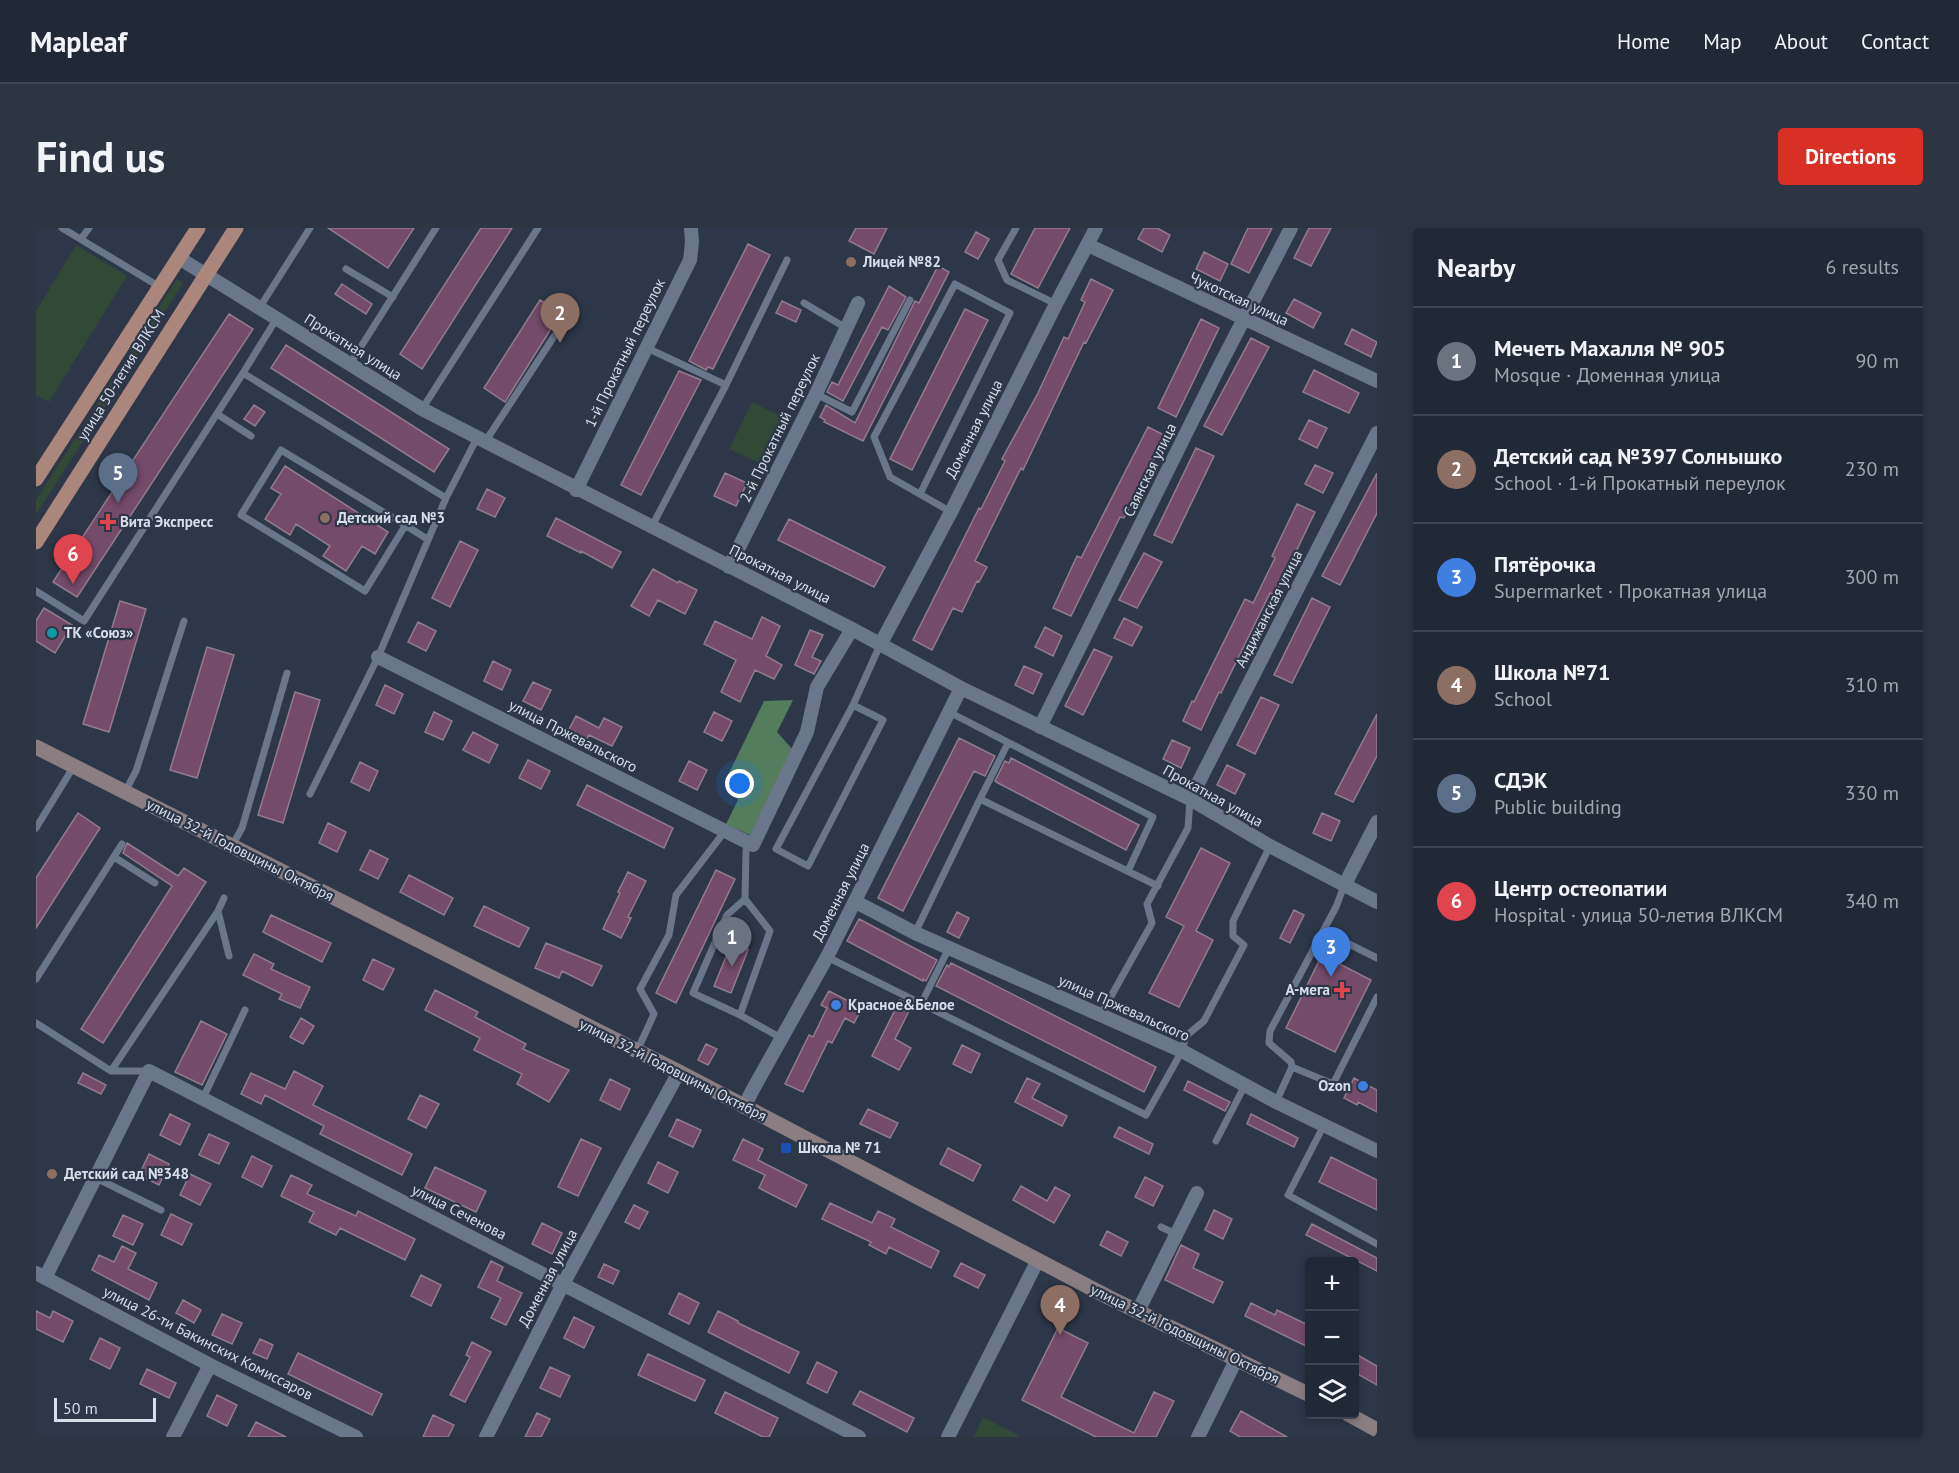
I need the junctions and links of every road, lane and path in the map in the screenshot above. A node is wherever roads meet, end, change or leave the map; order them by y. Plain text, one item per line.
1 (62, 228) edge
2 (88, 228) edge
3 (198, 228) edge
4 (236, 228) edge
5 (310, 228) edge
6 (436, 228) edge
7 (538, 228) edge
8 (691, 228) edge
9 (1016, 228) edge
10 (1096, 228) edge
11 (1291, 228) edge
12 (81, 239) junction
13 (1088, 245) junction
14 (179, 258) junction
15 (787, 260) dead end
16 (346, 269) dead end
17 (206, 275) junction
18 (160, 287) junction
19 (393, 297) junction
20 (910, 300) dead end
21 (804, 303) dead end
22 (858, 303) dead end
23 (1056, 304) junction
24 (260, 307) junction
25 (570, 312) dead end
26 (277, 318) junction
27 (1244, 320) junction
28 (846, 328) junction
29 (646, 348) junction
30 (350, 364) junction
31 (243, 373) junction
32 (1377, 381) edge
33 (726, 385) junction
34 (816, 394) junction
35 (422, 409) junction
36 (217, 414) junction
37 (1377, 433) edge
38 (251, 436) dead end
39 (481, 440) junction
40 (36, 479) edge
41 (576, 490) junction
42 (920, 494) junction
43 (446, 498) junction
44 (951, 512) junction
45 (405, 526) junction
46 (651, 528) junction
47 (427, 539) junction
48 (36, 542) edge
49 (729, 567) junction
50 (36, 591) edge
51 (184, 621) dead end
52 (852, 629) junction
53 (880, 645) junction
54 (378, 657) junction
55 (287, 673) dead end
56 (961, 688) junction
57 (853, 705) junction
58 (949, 712) junction
59 (1040, 727) junction
60 (1008, 743) junction
61 (36, 747) edge
62 (74, 766) junction
63 (125, 792) junction
64 (310, 794) dead end
65 (981, 799) junction
66 (1190, 799) junction
67 (1377, 822) edge
68 (36, 828) edge
69 (725, 831) junction
70 (122, 844) dead end
71 (753, 845) junction
72 (232, 846) junction
73 (1270, 846) junction
74 (114, 857) junction
75 (1128, 871) junction
76 (155, 883) dead end
77 (1158, 886) junction
78 (1344, 886) junction
79 (224, 898) dead end
80 (745, 899) junction
81 (856, 902) junction
82 (1377, 902) edge
83 (218, 911) junction
84 (1323, 931) junction
85 (915, 933) junction
86 (949, 948) junction
87 (229, 956) dead end
88 (827, 957) junction
89 (1377, 958) edge
90 (36, 979) edge
91 (1377, 997) edge
92 (921, 1004) junction
93 (245, 1010) dead end
94 (740, 1016) junction
95 (1100, 1016) junction
96 (37, 1025) edge
97 (781, 1038) junction
98 (1182, 1051) junction
99 (637, 1052) junction
100 (1292, 1067) junction
101 (111, 1071) junction
102 (149, 1071) junction
103 (679, 1072) junction
104 (1245, 1085) junction
105 (203, 1098) junction
106 (1276, 1102) junction
107 (744, 1107) junction
108 (1324, 1125) junction
109 (1216, 1141) dead end
110 (1377, 1151) edge
111 (96, 1178) junction
112 (1197, 1193) dead end
113 (161, 1210) dead end
114 (1161, 1227) dead end
115 (1176, 1234) junction
116 (1377, 1244) edge
117 (1038, 1260) junction
118 (41, 1276) edge
119 (562, 1284) junction
120 (1138, 1311) junction
121 (1237, 1358) junction
122 (210, 1365) junction
123 (1305, 1392) edge
124 (1357, 1419) edge
125 (1377, 1430) edge
126 (173, 1437) edge
127 (356, 1437) edge
128 (486, 1437) edge
129 (859, 1437) edge
130 (948, 1437) edge
131 (1198, 1437) edge

1 - 12 lane
2 - 12 lane
3 - 14 main road, улица 50-летия ВЛКСМ
4 - 17 main road, улица 50-летия ВЛКСМ
5 - 24 lane
6 - 19 lane
7 - 35 lane
8 - 29 street, 1-й Прокатный переулок
9 - 23 lane
10 - 13 street, Доменная улица
11 - 27 street, Саянская улица
12 - 18 lane
13 - 23 street, Доменная улица
13 - 27 street, Чукотская улица
14 - 17 street, Прокатная улица
14 - 18 main road, улица 50-летия ВЛКСМ
15 - 33 lane
16 - 19 lane
17 - 24 street, Прокатная улица
17 - 48 main road, улица 50-летия ВЛКСМ
18 - 40 main road, улица 50-летия ВЛКСМ
19 - 30 lane
20 - 34 lane
21 - 28 lane
22 - 28 street, 2-й Прокатный переулок
23 - 44 street, Доменная улица
24 - 26 street, Прокатная улица
25 - 39 lane
26 - 30 street, Прокатная улица
26 - 31 lane
27 - 32 street, Чукотская улица
27 - 59 street, Саянская улица
28 - 34 street, 2-й Прокатный переулок
29 - 33 lane
29 - 41 street, 1-й Прокатный переулок
30 - 35 street, Прокатная улица
31 - 36 lane
31 - 43 lane
33 - 46 lane
34 - 49 street, 2-й Прокатный переулок
35 - 39 street, Прокатная улица
36 - 38 lane
36 - 50 lane
37 - 66 street, Андижанская улица
39 - 41 street, Прокатная улица
39 - 43 lane
41 - 46 street, Прокатная улица
42 - 42 lane
42 - 44 lane
43 - 47 lane
44 - 53 street, Доменная улица
45 - 45 lane
45 - 47 lane
46 - 49 street, Прокатная улица
47 - 54 lane
49 - 52 street, Прокатная улица
51 - 63 lane
52 - 53 street, Прокатная улица
52 - 71 street
53 - 56 street, Прокатная улица
53 - 57 lane
54 - 64 lane
54 - 69 street, улица Пржевальского
55 - 72 lane
56 - 58 street, Доменная улица
56 - 59 street, Прокатная улица
57 - 57 lane
58 - 60 lane
58 - 81 street, Доменная улица
59 - 66 street, Прокатная улица
60 - 65 lane
60 - 75 lane
61 - 62 main road, улица 32-й Годовщины Октября
62 - 63 main road, улица 32-й Годовщины Октября
62 - 68 lane
63 - 72 main road, улица 32-й Годовщины Октября
65 - 75 lane
65 - 85 lane
66 - 73 street, Прокатная улица
66 - 77 lane
67 - 78 street
69 - 71 street, улица Пржевальского
69 - 99 lane
70 - 74 lane
71 - 80 lane
72 - 99 main road, улица 32-й Годовщины Октября
73 - 78 street, Прокатная улица
73 - 98 lane
74 - 76 lane
74 - 90 lane
75 - 77 lane
77 - 95 lane
78 - 82 street, Прокатная улица
78 - 84 lane
79 - 83 lane
80 - 94 lane
80 - 94 lane
81 - 85 street, улица Пржевальского
81 - 88 street, Доменная улица
83 - 87 lane
83 - 101 lane
84 - 89 lane
84 - 100 lane
85 - 86 street, улица Пржевальского
86 - 92 lane
86 - 95 street, улица Пржевальского
88 - 92 lane
88 - 97 street, Доменная улица
91 - 100 lane
92 - 98 lane
93 - 105 lane
94 - 97 lane
95 - 98 street, улица Пржевальского
96 - 101 lane
97 - 107 street, Доменная улица
98 - 104 street, улица Пржевальского
99 - 103 main road, улица 32-й Годовщины Октября
100 - 106 lane
101 - 102 lane
102 - 105 street, улица Сеченова
102 - 111 street
103 - 107 main road, улица 32-й Годовщины Октября
103 - 119 street, Доменная улица
104 - 106 street, улица Пржевальского
104 - 109 lane
105 - 119 street, улица Сеченова
106 - 108 street, улица Пржевальского
107 - 117 main road, улица 32-й Годовщины Октября
108 - 110 street, улица Пржевальского
108 - 116 lane
111 - 113 lane
111 - 118 street, улица 26-ти Бакинских Комиссаров
112 - 115 street
114 - 115 lane
115 - 120 street
117 - 120 main road, улица 32-й Годовщины Октября
117 - 130 street
118 - 122 street, улица 26-ти Бакинских Комиссаров
119 - 128 street, Доменная улица
119 - 129 street, улица Сеченова
120 - 121 main road, улица 32-й Годовщины Октября
121 - 123 main road, улица 32-й Годовщины Октября
121 - 131 street
122 - 126 street
122 - 127 street, улица 26-ти Бакинских Комиссаров
124 - 125 main road

